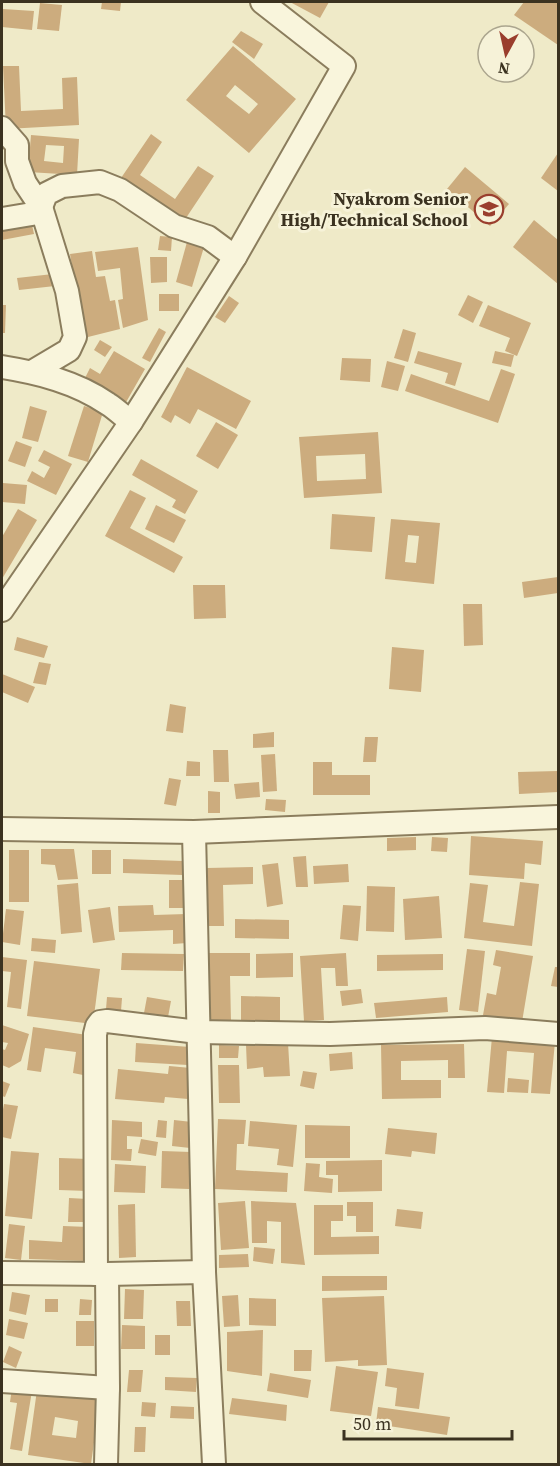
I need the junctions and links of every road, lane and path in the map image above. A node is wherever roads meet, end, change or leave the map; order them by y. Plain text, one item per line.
1 (262, 2) edge
2 (2, 128) edge
3 (41, 207) junction
4 (2, 219) edge
5 (234, 257) junction
6 (2, 367) edge
7 (32, 372) junction
8 (131, 422) junction
9 (2, 610) edge
10 (558, 817) edge
11 (2, 829) edge
12 (194, 832) junction
13 (198, 1032) junction
14 (558, 1034) edge
15 (204, 1272) junction
16 (2, 1273) edge
17 (102, 1274) junction
18 (2, 1381) edge
19 (108, 1388) junction
20 (106, 1464) edge
21 (214, 1464) edge

1 - 5 street
2 - 3 street
3 - 4 street
3 - 5 street
3 - 7 street
5 - 8 street
6 - 7 street
7 - 8 street
8 - 9 street
10 - 12 street
11 - 12 street
12 - 13 street
13 - 14 street
13 - 15 street
13 - 17 street
15 - 17 street
15 - 21 street
16 - 17 street
17 - 19 street
18 - 19 street
19 - 20 street

